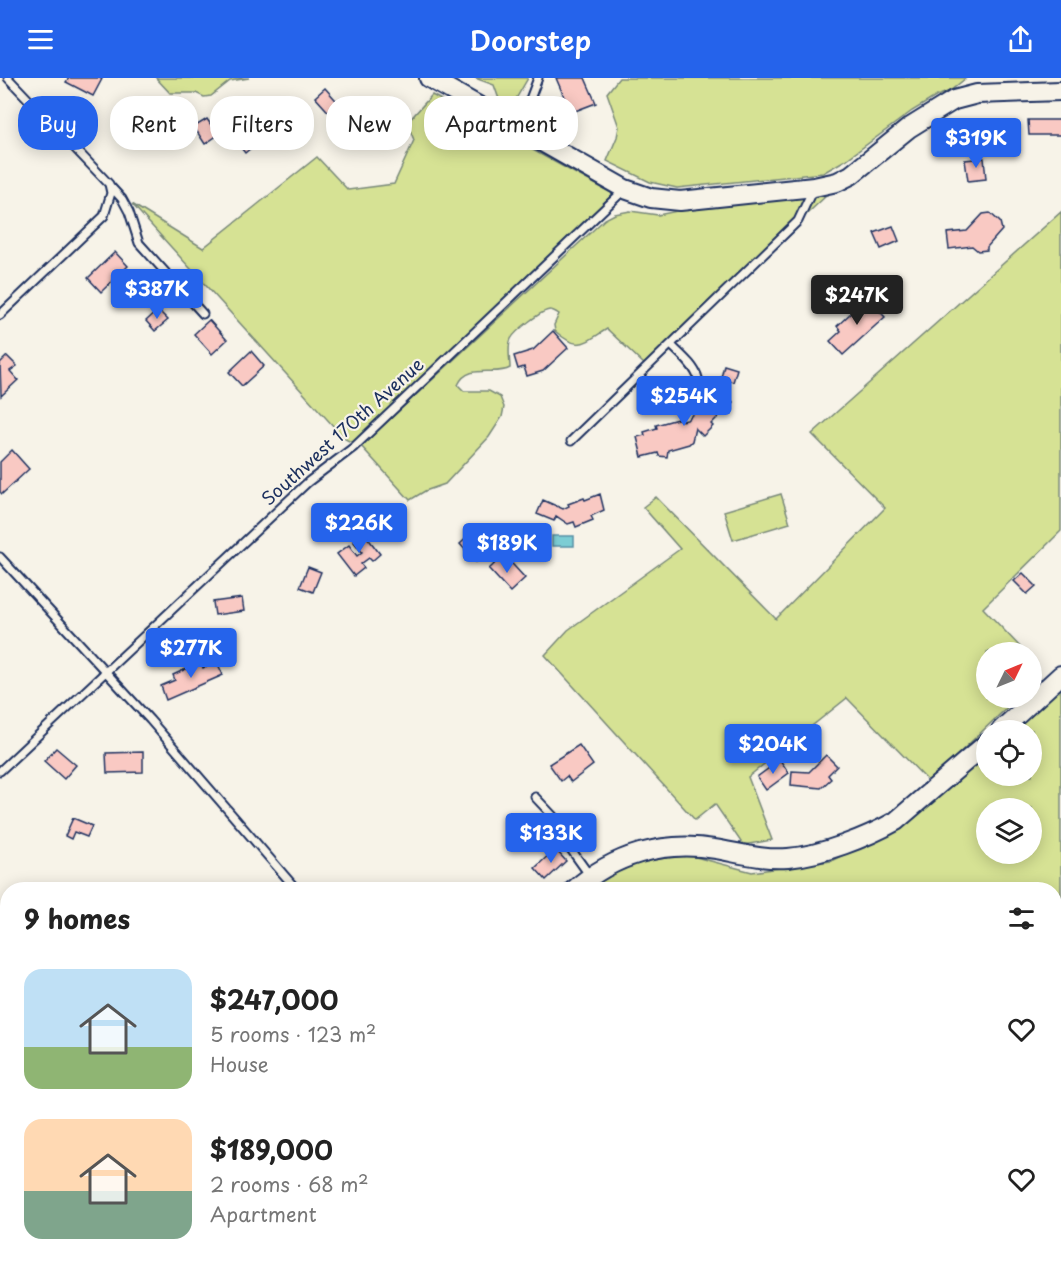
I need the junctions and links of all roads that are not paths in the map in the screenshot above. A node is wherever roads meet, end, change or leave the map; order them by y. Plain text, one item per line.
1 (8, 78) edge
2 (429, 78) edge
3 (538, 78) edge
4 (1061, 91) edge
5 (461, 96) edge
6 (531, 96) edge
7 (557, 150) edge
8 (109, 184) junction
9 (814, 187) junction
10 (625, 189) junction
11 (203, 314) dead end
12 (0, 315) edge
13 (671, 345) junction
14 (639, 376) junction
15 (571, 441) dead end
16 (0, 558) edge
17 (106, 672) junction
18 (1061, 675) edge
19 (1012, 720) edge
20 (976, 753) edge
21 (0, 771) edge
22 (535, 797) dead end
23 (590, 876) junction
24 (290, 882) edge
25 (583, 882) edge

1 - 8 lane
2 - 5 street
3 - 6 lane
4 - 9 street
7 - 10 street
8 - 11 lane
8 - 12 lane
9 - 10 street
9 - 13 lane
10 - 17 lane, Southwest 170th Avenue
13 - 14 lane
13 - 14 lane
14 - 15 lane
16 - 17 lane
17 - 21 lane, Southwest 170th Avenue
17 - 24 lane
18 - 19 street
20 - 23 street
22 - 23 lane
23 - 25 street

